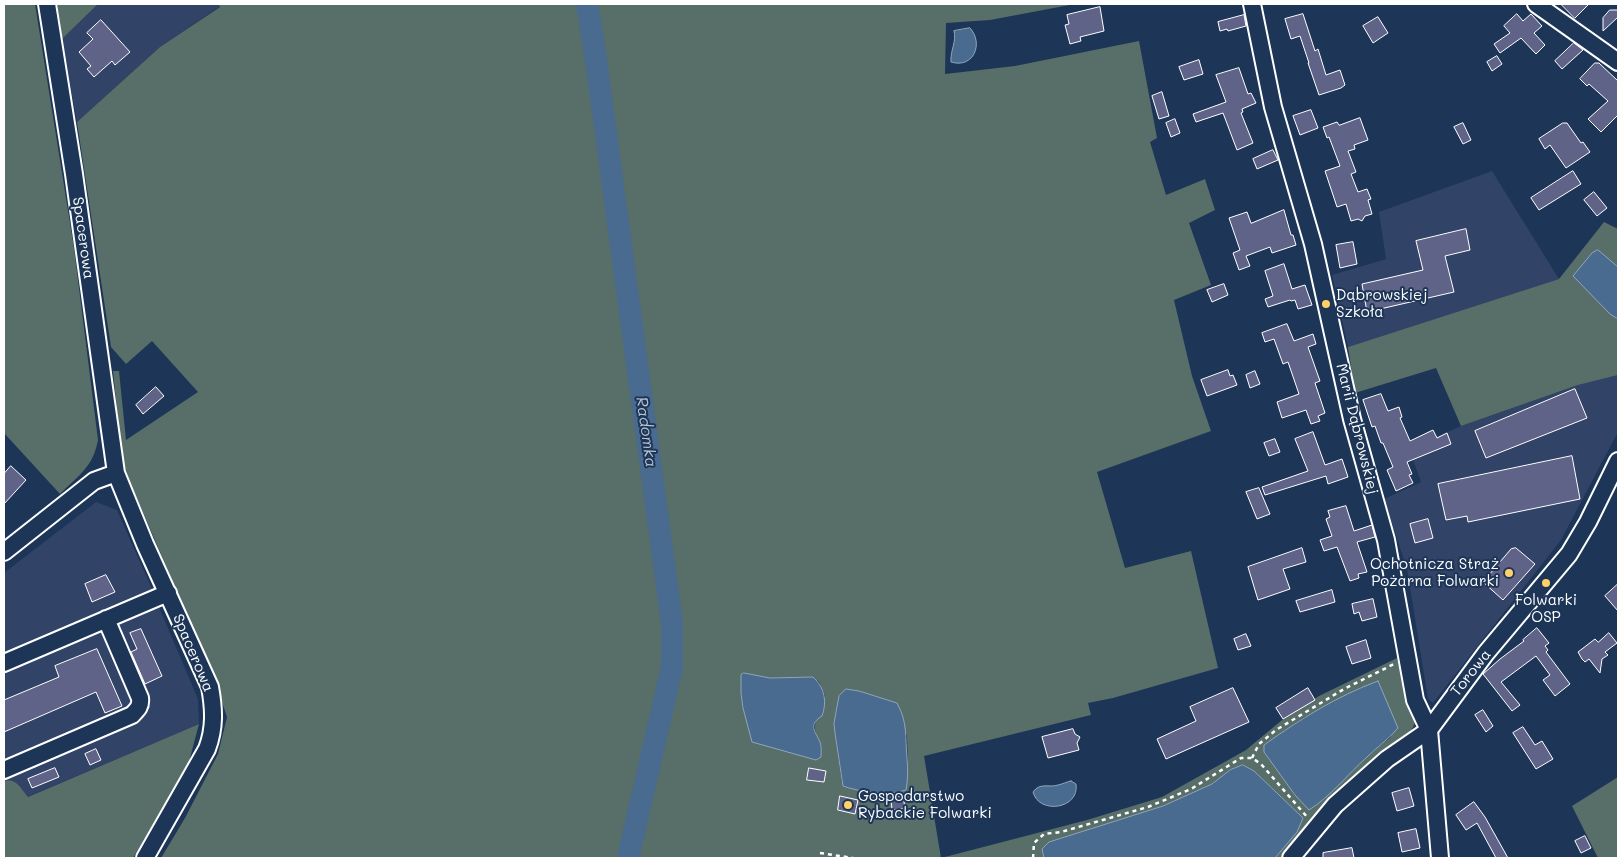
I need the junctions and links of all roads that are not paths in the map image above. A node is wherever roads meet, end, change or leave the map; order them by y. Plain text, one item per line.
1 (47, 4) edge
2 (1252, 4) edge
3 (1536, 4) edge
4 (1618, 62) edge
5 (1618, 461) edge
6 (116, 473) junction
7 (4, 552) edge
8 (168, 593) junction
9 (106, 619) junction
10 (4, 663) edge
11 (1429, 730) junction
12 (4, 770) edge
13 (145, 858) edge
14 (1291, 858) edge
15 (1440, 858) edge

1 - 6 street, Spacerowa
2 - 11 street, Marii Dąbrowskiej
3 - 4 street
5 - 11 street, Torowa
6 - 7 street
6 - 8 street, Spacerowa
8 - 9 street
8 - 13 street, Spacerowa
9 - 10 street
9 - 12 street
11 - 14 street, Torowa
11 - 15 street, Marii Dąbrowskiej

